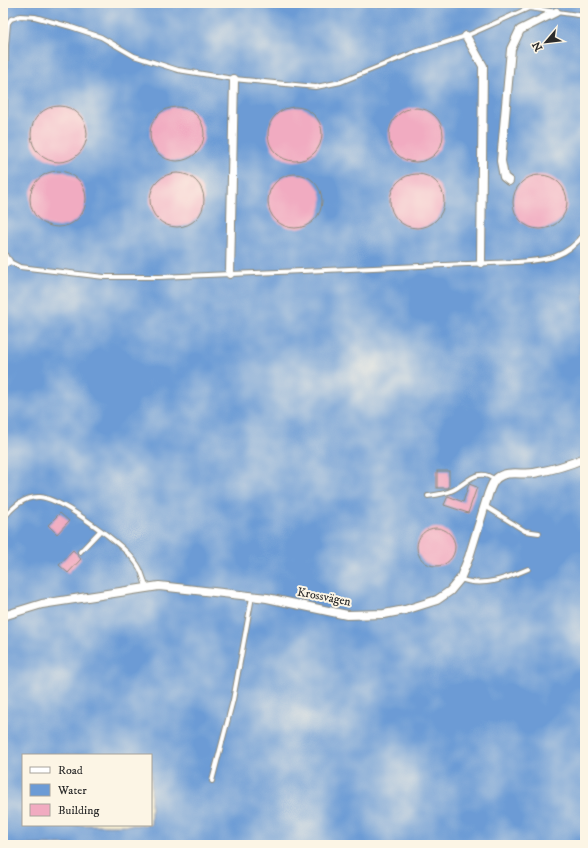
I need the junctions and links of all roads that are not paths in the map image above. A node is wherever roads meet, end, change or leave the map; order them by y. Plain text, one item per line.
1 (556, 12) junction
2 (585, 16) edge
3 (466, 36) junction
4 (234, 79) junction
5 (509, 181) dead end
6 (3, 202) edge
7 (585, 233) edge
8 (3, 249) edge
9 (5, 262) edge
10 (481, 264) junction
11 (230, 274) junction
12 (585, 458) edge
13 (494, 480) junction
14 (428, 496) dead end
15 (485, 506) junction
16 (3, 520) edge
17 (100, 531) junction
18 (539, 533) dead end
19 (80, 552) dead end
20 (528, 569) dead end
21 (460, 579) junction
22 (146, 587) junction
23 (252, 597) junction
24 (3, 616) edge
25 (212, 781) dead end

1 - 2 lane
1 - 3 lane
1 - 5 street
3 - 4 lane
3 - 10 street
4 - 6 lane
4 - 11 street
7 - 10 lane
8 - 9 lane
9 - 11 lane
10 - 11 lane
12 - 13 street
13 - 14 lane
13 - 15 street, Krossvägen
15 - 18 lane
15 - 21 street, Krossvägen
16 - 17 lane
17 - 19 lane
17 - 22 lane
20 - 21 lane
21 - 23 street, Krossvägen
22 - 23 street, Krossvägen
22 - 24 street, Krossvägen
23 - 25 lane

